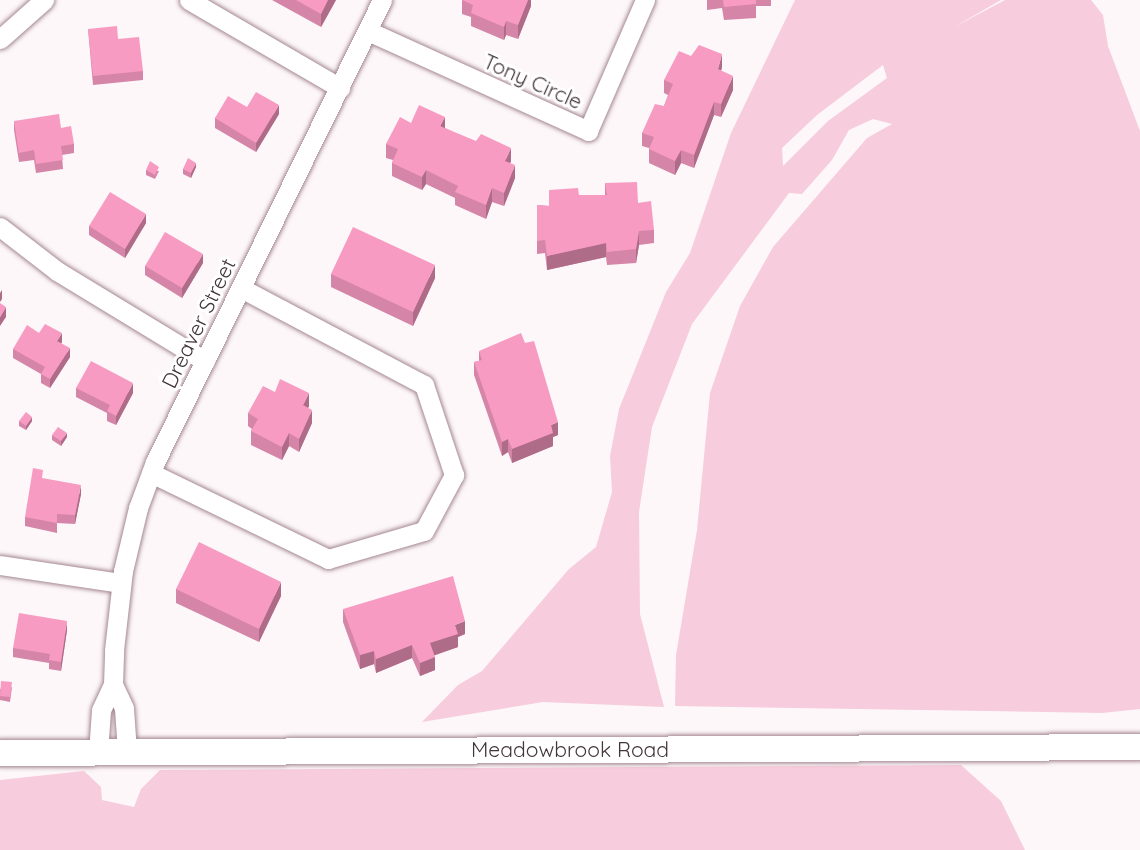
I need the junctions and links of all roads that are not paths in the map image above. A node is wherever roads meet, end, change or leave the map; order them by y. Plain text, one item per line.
1 (44, 0) edge
2 (189, 0) edge
3 (382, 0) edge
4 (645, 0) edge
5 (368, 31) junction
6 (0, 39) edge
7 (340, 88) junction
8 (0, 228) edge
9 (241, 288) junction
10 (205, 361) junction
11 (151, 473) junction
12 (0, 565) edge
13 (121, 583) junction
14 (113, 684) junction
15 (1140, 747) edge
16 (98, 752) junction
17 (127, 752) junction
18 (0, 753) edge

1 - 6 street
2 - 7 street
3 - 5 street, Dreaver Street
4 - 5 street, Tony Circle
5 - 7 street, Dreaver Street
7 - 9 street, Dreaver Street
8 - 10 street
9 - 10 street, Dreaver Street
9 - 11 street
10 - 11 street, Dreaver Street
11 - 13 street, Dreaver Street
12 - 13 street
13 - 14 street, Dreaver Street
14 - 16 street, Dreaver Street
14 - 17 street, Dreaver Street
15 - 17 street, Meadowbrook Road
16 - 17 street, Meadowbrook Road
16 - 18 street, Meadowbrook Road

